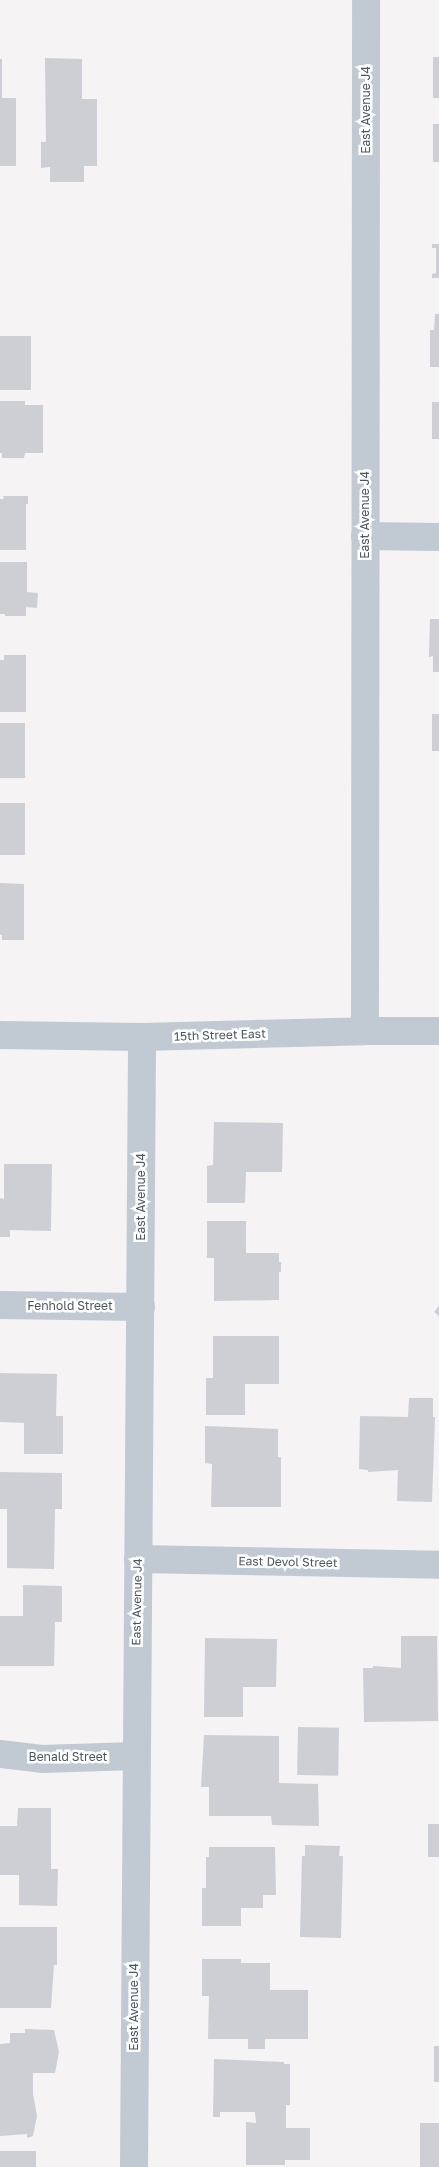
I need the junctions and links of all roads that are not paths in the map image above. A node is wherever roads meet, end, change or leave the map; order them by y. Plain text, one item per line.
1 (366, 0) edge
2 (365, 536) junction
3 (439, 536) edge
4 (365, 1031) junction
5 (439, 1031) edge
6 (0, 1035) edge
7 (142, 1037) junction
8 (0, 1305) edge
9 (141, 1306) junction
10 (138, 1559) junction
11 (439, 1565) edge
12 (0, 1754) edge
13 (135, 1756) junction
14 (134, 2167) edge

1 - 2 street, East Avenue J4
2 - 3 street
2 - 4 street, East Avenue J4
4 - 5 street, 15th Street East
4 - 7 street, 15th Street East
6 - 7 street, 15th Street East
7 - 9 street, East Avenue J4
8 - 9 street, Fenhold Street
9 - 10 street, East Avenue J4
10 - 11 street, East Devol Street
10 - 13 street, East Avenue J4
12 - 13 street, Benald Street
13 - 14 street, East Avenue J4

